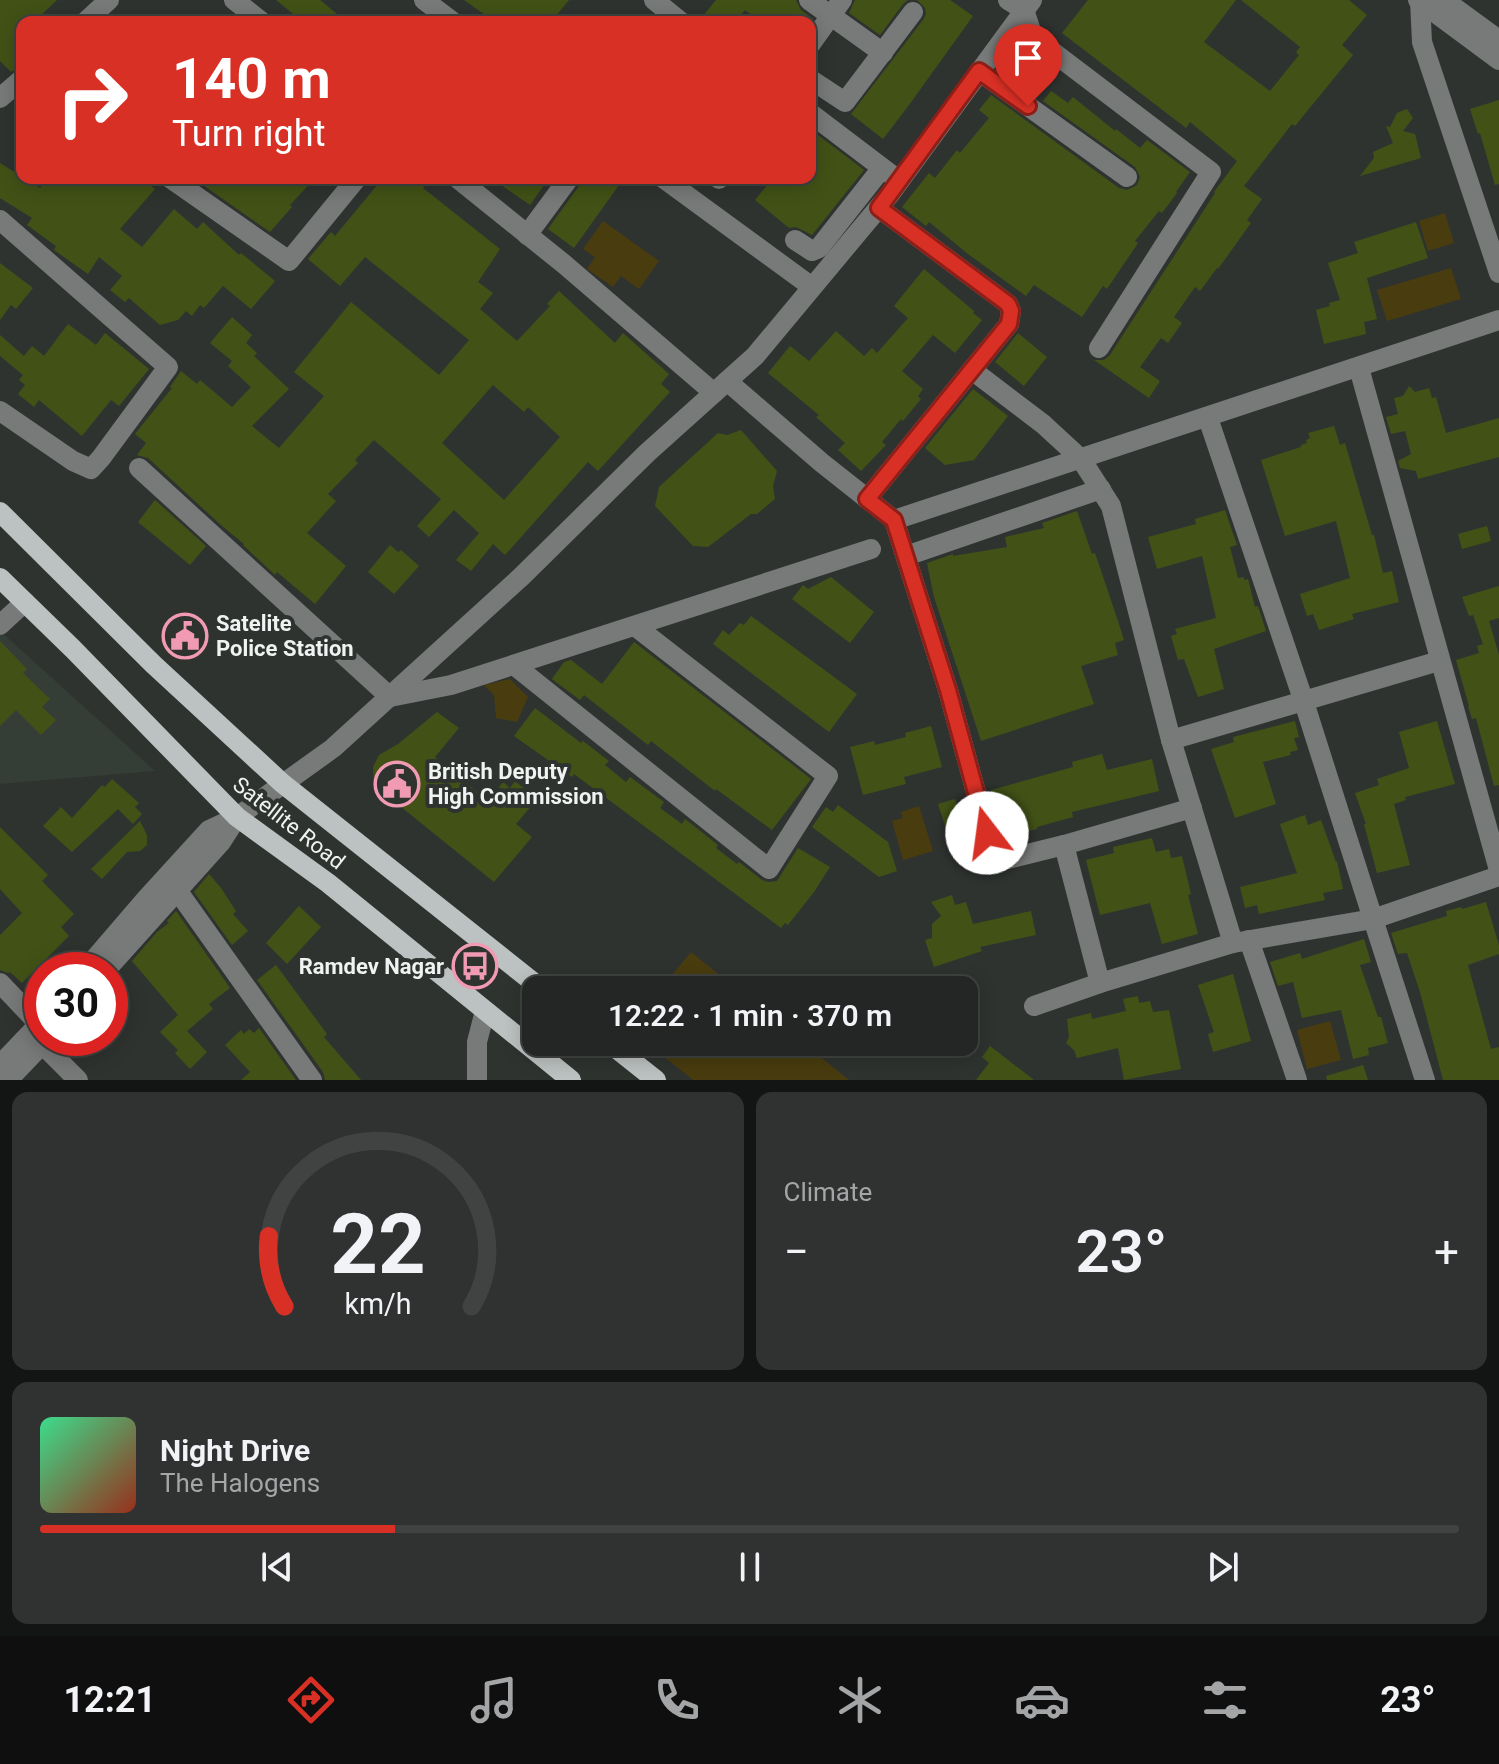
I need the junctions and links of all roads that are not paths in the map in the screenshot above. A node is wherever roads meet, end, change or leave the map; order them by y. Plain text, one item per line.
1 (109, 0) edge
2 (234, 0) edge
3 (424, 0) edge
4 (654, 0) edge
5 (809, 0) edge
6 (1444, 0) edge
7 (1465, 0) edge
8 (1419, 1) edge
9 (1021, 3) edge
10 (836, 8) edge
11 (913, 12) dead end
12 (92, 16) edge
13 (254, 16) edge
14 (445, 16) edge
15 (674, 16) edge
16 (1476, 23) junction
17 (816, 36) edge
18 (1499, 40) edge
19 (883, 53) junction
20 (1499, 60) edge
21 (979, 71) junction
22 (816, 83) edge
23 (816, 118) edge
24 (882, 168) junction
25 (1127, 177) dead end
26 (899, 181) junction
27 (179, 184) edge
28 (352, 184) edge
29 (464, 184) edge
30 (565, 184) edge
31 (671, 184) edge
32 (879, 208) junction
33 (0, 220) edge
34 (527, 235) junction
35 (795, 240) dead end
36 (1499, 273) edge
37 (812, 287) junction
38 (1499, 320) edge
39 (1099, 348) dead end
40 (1359, 368) junction
41 (972, 370) junction
42 (720, 387) junction
43 (0, 411) edge
44 (1208, 418) junction
45 (1081, 459) junction
46 (139, 468) dead end
47 (1101, 489) junction
48 (867, 499) junction
49 (0, 512) edge
50 (894, 520) junction
51 (871, 549) dead end
52 (906, 556) junction
53 (0, 578) edge
54 (25, 602) junction
55 (0, 625) edge
56 (635, 626) junction
57 (1439, 661) junction
58 (514, 665) junction
59 (390, 697) junction
60 (1304, 702) junction
61 (1171, 740) junction
62 (282, 783) junction
63 (1192, 808) junction
64 (237, 817) junction
65 (1064, 845) junction
66 (1499, 870) edge
67 (1499, 876) edge
68 (177, 890) junction
69 (1373, 919) junction
70 (1241, 941) junction
71 (100, 952) edge
72 (122, 952) edge
73 (525, 976) edge
74 (0, 983) edge
75 (1100, 983) junction
76 (1034, 1006) dead end
77 (24, 1010) edge
78 (485, 1011) junction
79 (24, 1047) edge
80 (26, 1056) edge
81 (60, 1056) edge
82 (626, 1056) edge
83 (0, 1065) edge
84 (8, 1080) edge
85 (78, 1080) edge
86 (312, 1080) edge
87 (477, 1080) edge
88 (571, 1080) edge
89 (656, 1080) edge
90 (1297, 1080) edge
91 (1425, 1080) edge

1 - 12 street
2 - 13 street
3 - 14 street
4 - 15 street
5 - 10 street
6 - 16 street
7 - 16 street
8 - 20 street
8 - 36 street
9 - 21 street
9 - 39 street
10 - 17 street
10 - 19 street
11 - 19 street
16 - 18 street
19 - 22 street
21 - 25 street
21 - 26 street
23 - 24 street
24 - 26 street
24 - 35 street
26 - 32 street
27 - 28 street
29 - 34 street
30 - 34 street
31 - 37 street
32 - 37 street
32 - 41 street
33 - 43 street
34 - 42 street
37 - 42 street
38 - 40 street
40 - 44 street
40 - 57 street
41 - 45 street
41 - 48 street
42 - 48 street
42 - 59 street
44 - 45 street
44 - 60 street
45 - 47 street
45 - 50 street
46 - 59 street
47 - 52 street
47 - 61 street
48 - 50 street
49 - 62 main road, Satellite Road
50 - 52 street
51 - 56 street
52 - 65 street
53 - 54 main road, Satellite Road
54 - 55 street
54 - 64 main road, Satellite Road
56 - 58 street
56 - 58 street
57 - 60 street
57 - 66 street
58 - 59 street
59 - 62 street
60 - 61 street
60 - 69 street
61 - 63 street
62 - 64 street
62 - 73 main road, Satellite Road
63 - 65 street
63 - 70 street
64 - 68 street
64 - 71 street
64 - 78 main road, Satellite Road
65 - 75 street
67 - 69 street
68 - 72 street
68 - 86 street
69 - 70 street
69 - 91 street
70 - 75 street
70 - 90 street
74 - 77 street
75 - 76 street
78 - 87 street
78 - 88 main road, Satellite Road
79 - 83 street
80 - 84 street
81 - 85 street
82 - 89 main road

